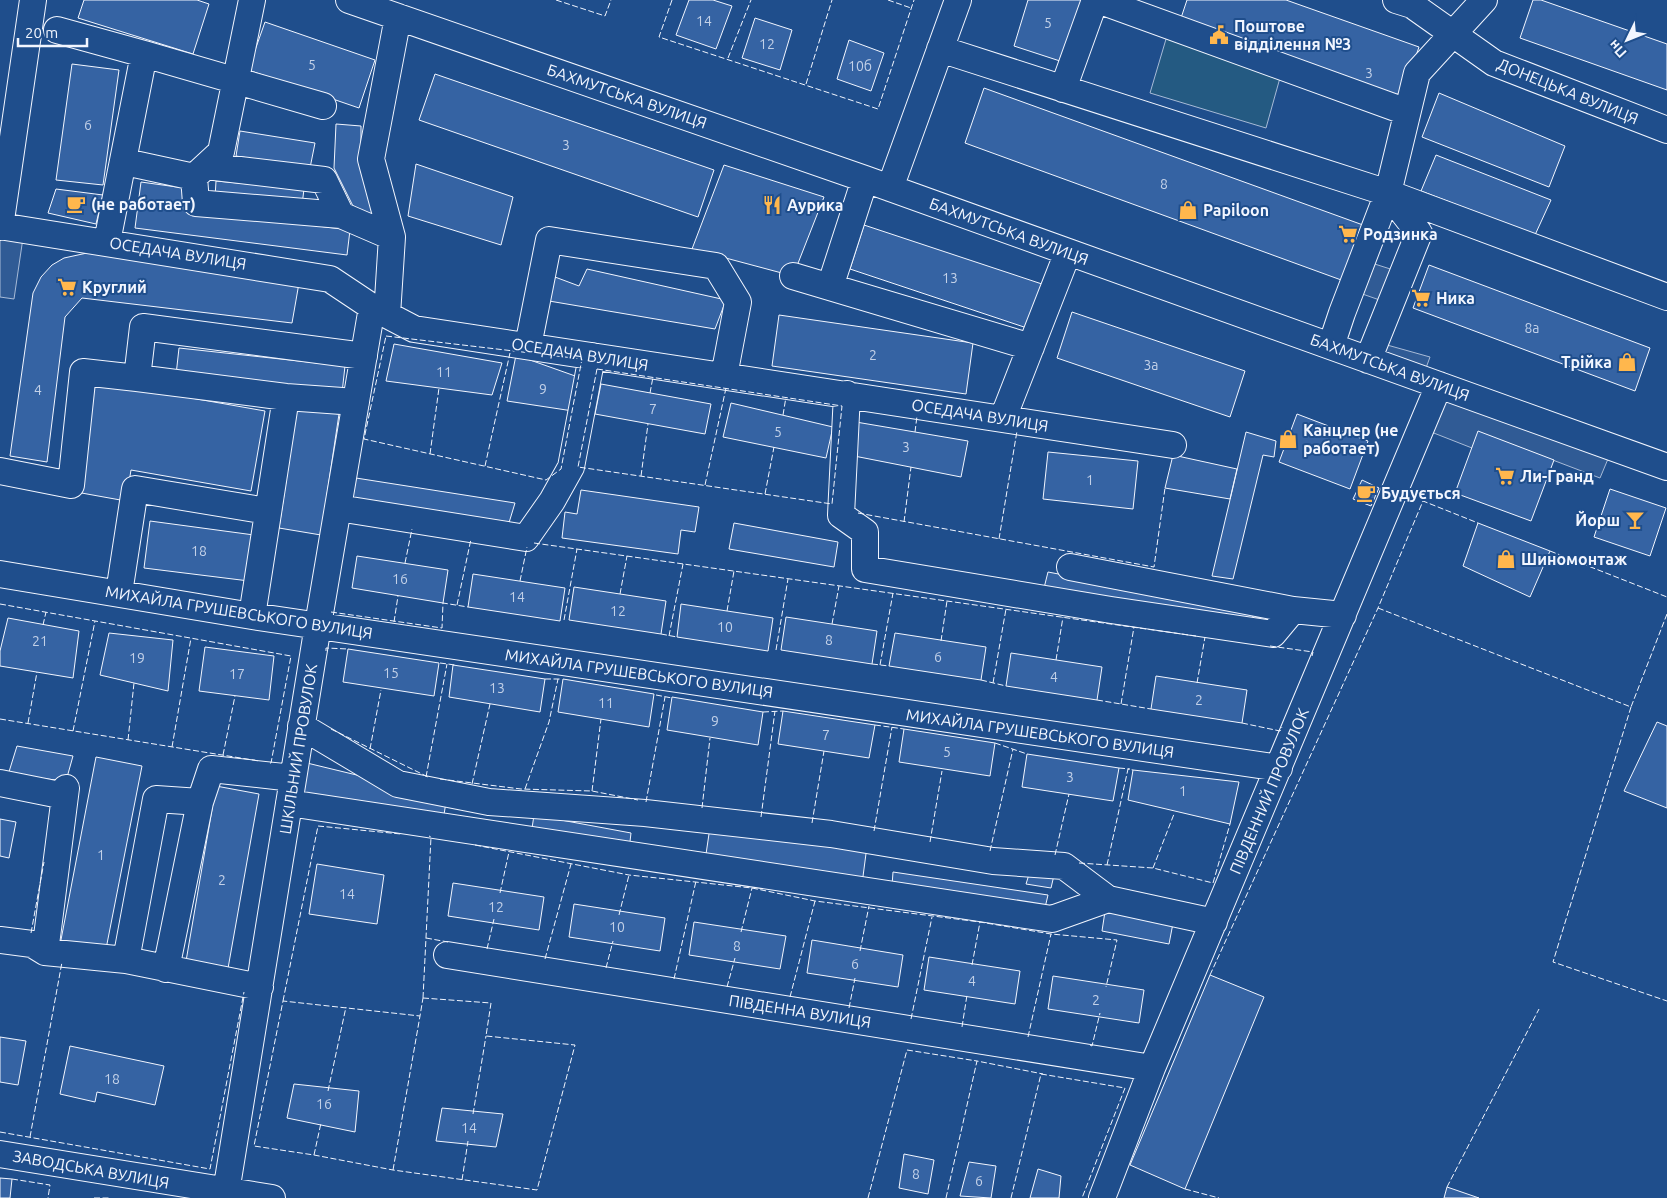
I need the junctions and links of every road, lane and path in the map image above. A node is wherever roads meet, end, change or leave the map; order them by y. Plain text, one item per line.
1 (33, 0) edge
2 (252, 0) edge
3 (349, 0) edge
4 (958, 0) edge
5 (1097, 0) edge
6 (1396, 0) edge
7 (1484, 0) edge
8 (398, 17) junction
9 (57, 30) dead end
10 (1453, 34) junction
11 (940, 49) junction
12 (144, 54) junction
13 (236, 81) junction
14 (1063, 89) junction
15 (323, 106) dead end
16 (1407, 112) junction
17 (1667, 130) edge
18 (124, 162) junction
19 (200, 172) junction
20 (865, 180) junction
21 (890, 188) junction
22 (1388, 193) junction
23 (341, 215) junction
24 (0, 226) edge
25 (392, 237) junction
26 (108, 242) junction
27 (1068, 252) junction
28 (793, 276) dead end
29 (830, 287) junction
30 (1667, 297) edge
31 (379, 311) junction
32 (528, 346) junction
33 (1332, 346) junction
34 (1031, 348) junction
35 (364, 356) junction
36 (592, 356) junction
37 (1368, 360) junction
38 (724, 376) junction
39 (137, 378) junction
40 (1439, 385) junction
41 (847, 394) junction
42 (286, 397) junction
43 (356, 402) junction
44 (1003, 418) junction
45 (1173, 445) dead end
46 (1666, 464) edge
47 (0, 471) edge
48 (338, 508) junction
49 (268, 511) junction
50 (1070, 567) dead end
51 (0, 574) edge
52 (119, 593) junction
53 (1293, 610) junction
54 (1343, 615) junction
55 (252, 616) junction
56 (318, 626) junction
57 (301, 726) junction
58 (1279, 768) junction
59 (293, 778) junction
60 (0, 783) edge
61 (200, 802) junction
62 (289, 803) junction
63 (521, 804) junction
64 (513, 838) junction
65 (1108, 899) junction
66 (1214, 922) junction
67 (0, 940) edge
68 (45, 952) junction
69 (448, 955) dead end
70 (126, 960) junction
71 (166, 969) junction
72 (260, 987) junction
73 (1152, 1068) junction
74 (0, 1154) edge
75 (226, 1192) junction
76 (272, 1198) edge
77 (1102, 1198) edge

1 - 24 street
2 - 13 street
3 - 8 street, БАХМУТСЬКА ВУЛИЦЯ
4 - 11 street
5 - 14 street
5 - 16 street
6 - 10 street, ДОНЕЦЬКА ВУЛИЦЯ
7 - 10 street
8 - 20 street, БАХМУТСЬКА ВУЛИЦЯ
8 - 25 street, ШКІЛЬНИЙ ПРОВУЛОК
9 - 12 street
10 - 16 street
10 - 17 street, ДОНЕЦЬКА ВУЛИЦЯ
11 - 14 street
11 - 21 street
12 - 13 street
12 - 18 street
13 - 15 street
13 - 19 street
14 - 22 street
16 - 22 street
18 - 19 street
18 - 26 street
19 - 23 street
19 - 23 street
20 - 21 street, БАХМУТСЬКА ВУЛИЦЯ
20 - 29 street
21 - 27 street, БАХМУТСЬКА ВУЛИЦЯ
22 - 30 street
22 - 33 street
22 - 37 street
23 - 25 street
24 - 26 street, ОСЕДАЧА ВУЛИЦЯ
25 - 31 street, ШКІЛЬНИЙ ПРОВУЛОК
26 - 31 street, ОСЕДАЧА ВУЛИЦЯ
27 - 33 street, БАХМУТСЬКА ВУЛИЦЯ
27 - 34 street
28 - 29 street
29 - 34 street
31 - 32 street, ОСЕДАЧА ВУЛИЦЯ
31 - 35 street, ШКІЛЬНИЙ ПРОВУЛОК
32 - 36 street, ОСЕДАЧА ВУЛИЦЯ
32 - 38 street
33 - 37 street, БАХМУТСЬКА ВУЛИЦЯ
34 - 44 street
35 - 39 street
35 - 43 street, ШКІЛЬНИЙ ПРОВУЛОК
36 - 38 street, ОСЕДАЧА ВУЛИЦЯ
36 - 48 street
37 - 40 street, БАХМУТСЬКА ВУЛИЦЯ
38 - 41 street, ОСЕДАЧА ВУЛИЦЯ
39 - 42 street
39 - 47 street
40 - 46 street, БАХМУТСЬКА ВУЛИЦЯ
40 - 54 street, ПІВДЕННИЙ ПРОВУЛОК
41 - 44 street, ОСЕДАЧА ВУЛИЦЯ
41 - 53 street
42 - 43 street
42 - 49 street
43 - 48 street, ШКІЛЬНИЙ ПРОВУЛОК
44 - 45 street, ОСЕДАЧА ВУЛИЦЯ
48 - 56 street, ШКІЛЬНИЙ ПРОВУЛОК
49 - 52 street
49 - 55 street
50 - 53 street
51 - 52 street, МИХАЙЛА ГРУШЕВСЬКОГО ВУЛИЦЯ
52 - 55 street, МИХАЙЛА ГРУШЕВСЬКОГО ВУЛИЦЯ
53 - 54 street
54 - 58 street, ПІВДЕННИЙ ПРОВУЛОК
55 - 56 street, МИХАЙЛА ГРУШЕВСЬКОГО ВУЛИЦЯ
56 - 57 street, ШКІЛЬНИЙ ПРОВУЛОК
56 - 58 street, МИХАЙЛА ГРУШЕВСЬКОГО ВУЛИЦЯ
57 - 59 street, ШКІЛЬНИЙ ПРОВУЛОК
57 - 63 street
58 - 66 street, ПІВДЕННИЙ ПРОВУЛОК
59 - 61 street
59 - 62 street, ШКІЛЬНИЙ ПРОВУЛОК
60 - 68 street
61 - 70 street
61 - 71 street
62 - 64 street
62 - 72 street, ШКІЛЬНИЙ ПРОВУЛОК
63 - 64 street
63 - 65 street
64 - 65 street
65 - 66 street
66 - 73 street, ПІВДЕННИЙ ПРОВУЛОК
67 - 68 street
68 - 70 street
69 - 73 street, ПІВДЕННА ВУЛИЦЯ
70 - 71 street
71 - 72 street
72 - 75 street, ШКІЛЬНИЙ ПРОВУЛОК
73 - 77 street, ПІВДЕННИЙ ПРОВУЛОК
74 - 75 street, ЗАВОДСЬКА ВУЛИЦЯ
75 - 76 street, ЗАВОДСЬКА ВУЛИЦЯ

